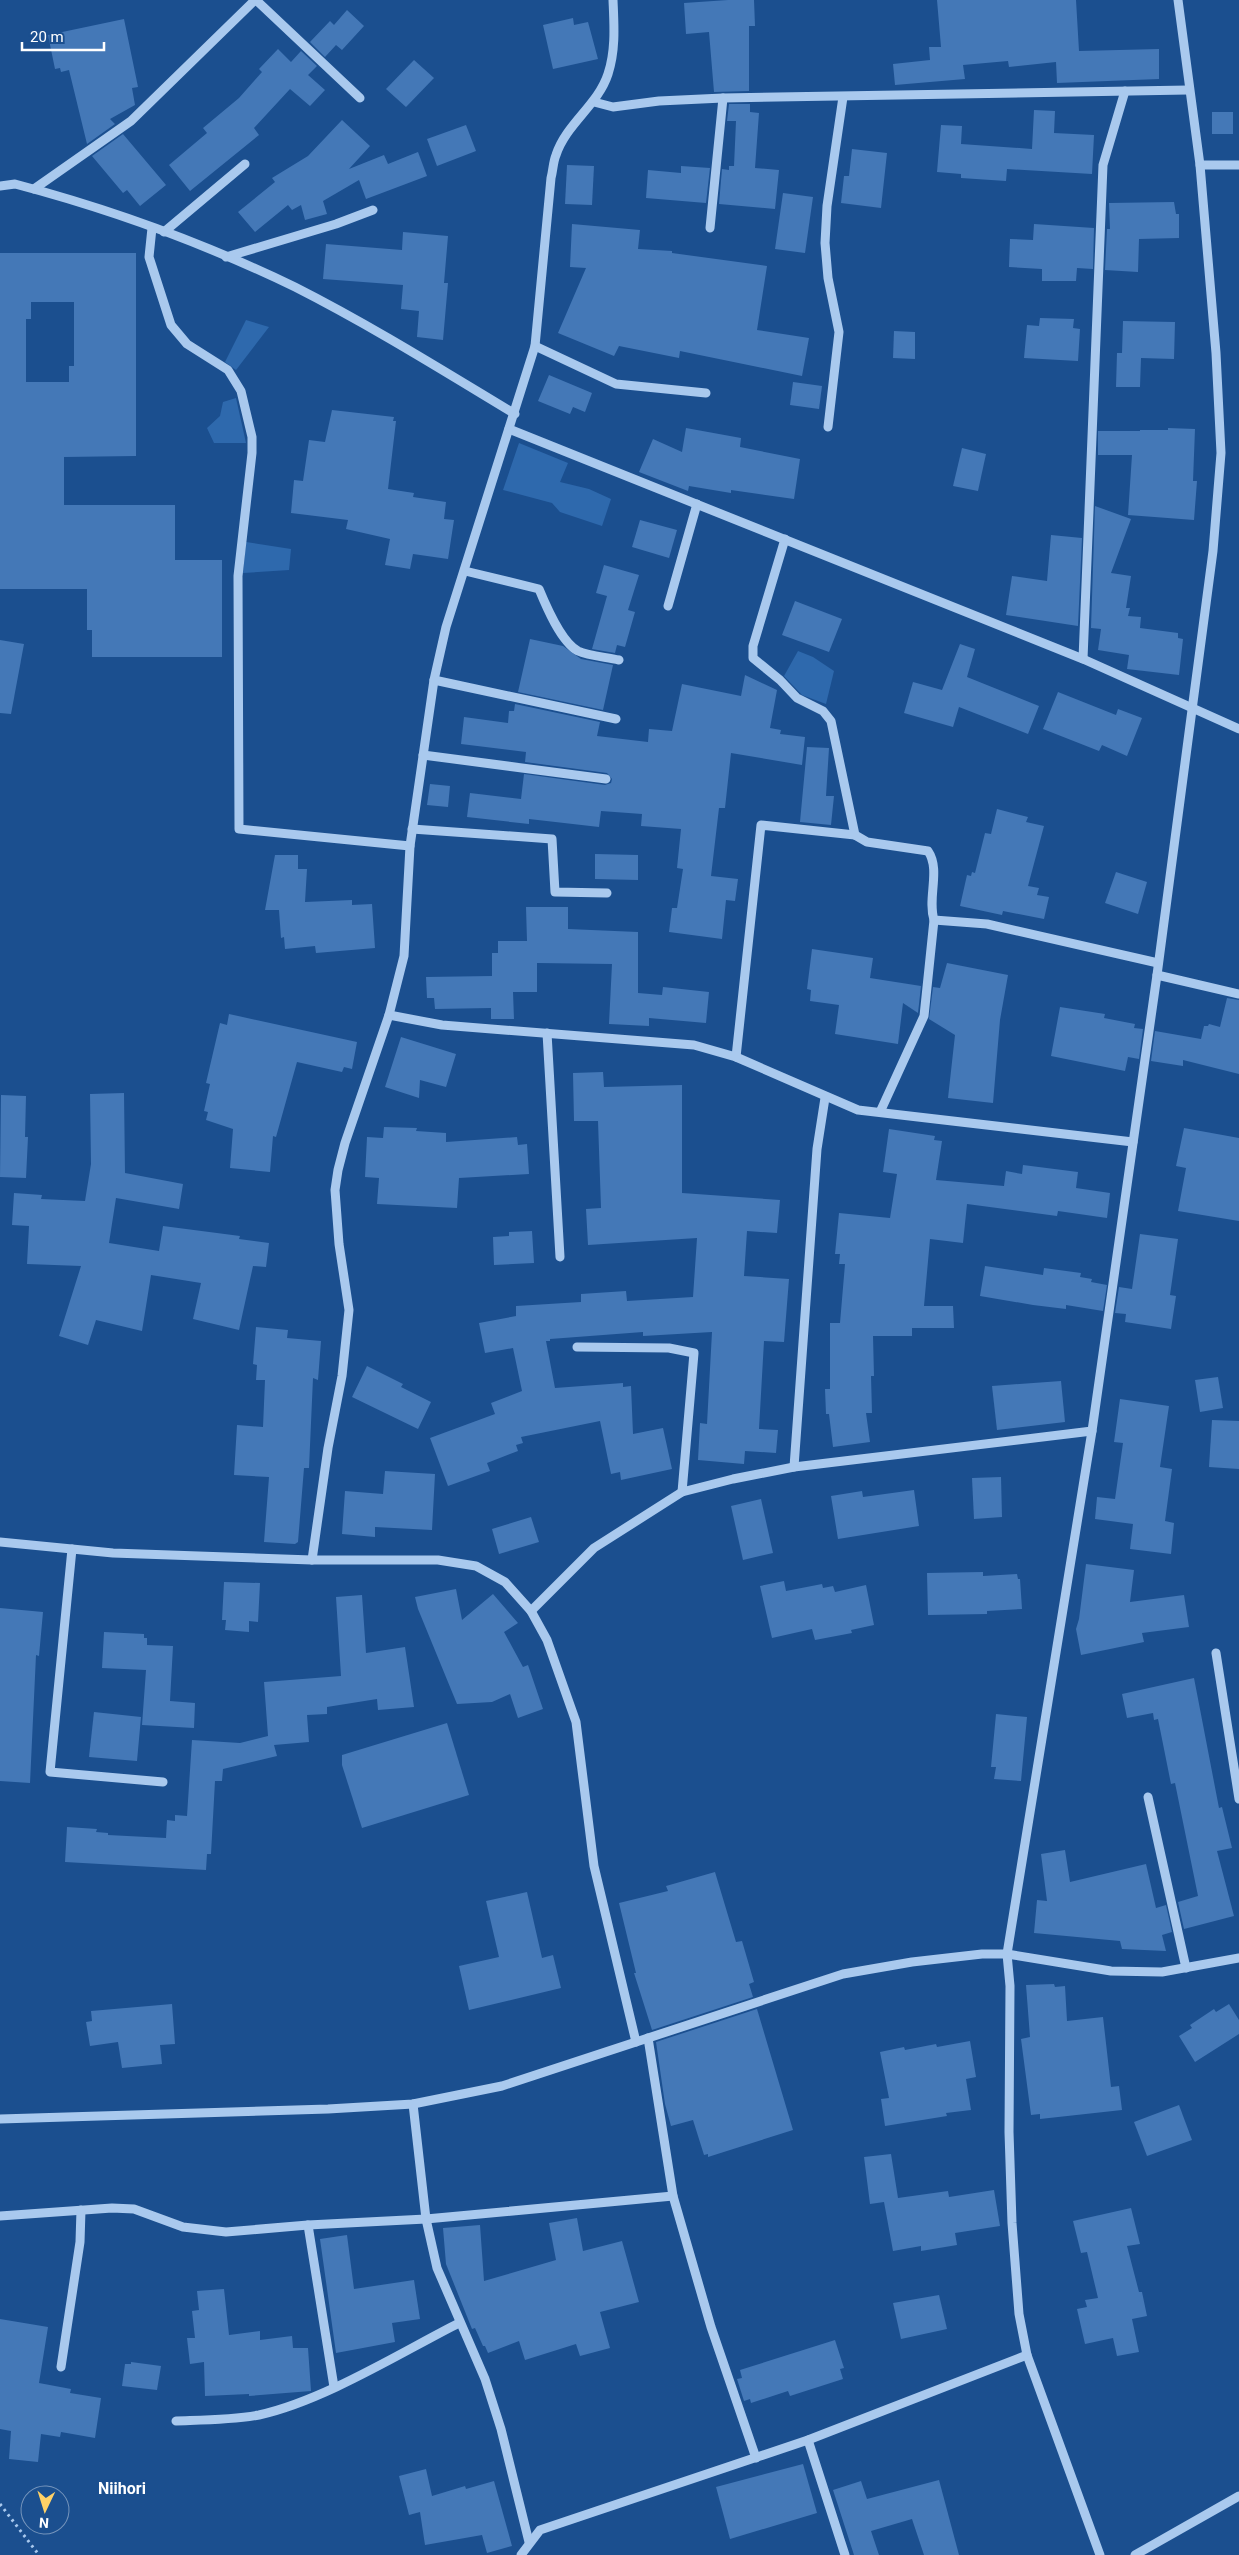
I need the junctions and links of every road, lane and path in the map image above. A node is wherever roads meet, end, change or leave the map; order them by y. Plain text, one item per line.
1 (255, 0) edge
2 (613, 0) edge
3 (1178, 0) edge
4 (1188, 90) junction
5 (1125, 91) junction
6 (843, 97) junction
7 (360, 98) dead end
8 (723, 98) junction
9 (594, 102) junction
10 (245, 164) dead end
11 (1239, 164) edge
12 (1200, 165) junction
13 (0, 186) edge
14 (34, 189) junction
15 (373, 210) dead end
16 (152, 228) junction
17 (710, 228) dead end
18 (164, 232) junction
19 (226, 257) junction
20 (534, 346) junction
21 (706, 393) dead end
22 (514, 414) junction
23 (828, 428) dead end
24 (509, 429) junction
25 (697, 504) junction
26 (784, 539) junction
27 (465, 571) junction
28 (668, 606) dead end
29 (1083, 659) junction
30 (619, 660) dead end
31 (434, 680) junction
32 (1192, 708) junction
33 (616, 719) dead end
34 (1239, 729) edge
35 (423, 755) junction
36 (606, 779) dead end
37 (412, 829) junction
38 (855, 835) junction
39 (410, 846) junction
40 (608, 893) dead end
41 (934, 920) junction
42 (1158, 963) junction
43 (1157, 975) junction
44 (1239, 994) edge
45 (389, 1015) junction
46 (547, 1033) junction
47 (736, 1057) junction
48 (825, 1098) junction
49 (880, 1112) junction
50 (1133, 1142) junction
51 (560, 1257) dead end
52 (577, 1347) dead end
53 (1092, 1431) junction
54 (794, 1467) junction
55 (682, 1492) junction
56 (0, 1542) edge
57 (72, 1549) junction
58 (312, 1560) junction
59 (531, 1610) junction
60 (1216, 1652) dead end
61 (163, 1782) dead end
62 (1148, 1797) dead end
63 (1239, 1799) edge
64 (1007, 1954) junction
65 (1239, 1958) edge
66 (1186, 1968) junction
67 (648, 2038) junction
68 (636, 2042) junction
69 (414, 2104) junction
70 (0, 2119) edge
71 (673, 2196) junction
72 (81, 2210) junction
73 (0, 2216) edge
74 (426, 2219) junction
75 (308, 2224) junction
76 (459, 2323) junction
77 (1027, 2355) junction
78 (61, 2367) dead end
79 (334, 2387) junction
80 (176, 2421) dead end
81 (808, 2440) junction
82 (756, 2458) junction
83 (1239, 2496) edge
84 (0, 2504) edge
85 (529, 2542) junction
86 (525, 2554) edge
87 (39, 2555) edge
88 (844, 2555) edge
89 (1100, 2555) edge
90 (1134, 2555) edge

1 - 7 street
1 - 14 street
2 - 9 street
3 - 4 street
4 - 5 street
4 - 12 street
5 - 6 street
5 - 29 street
6 - 8 street
6 - 23 street
8 - 9 street
8 - 17 street
9 - 20 street
10 - 18 street
11 - 12 street
12 - 32 street
13 - 14 street
14 - 16 street
15 - 19 street
16 - 18 street
16 - 39 street
18 - 19 street
19 - 22 street
20 - 21 street
20 - 22 street
22 - 24 street
24 - 25 street
24 - 27 street
25 - 26 street
25 - 28 street
26 - 29 street
26 - 38 street
27 - 30 street
27 - 31 street
29 - 32 street
31 - 33 street
31 - 35 street
32 - 34 street
32 - 42 street
35 - 36 street
35 - 37 street
37 - 39 street
37 - 40 street
38 - 41 street
38 - 47 street
39 - 45 street
41 - 42 street
41 - 49 street
42 - 43 street
43 - 44 street
43 - 50 street
45 - 46 street
45 - 58 street
46 - 47 street
46 - 51 street
47 - 48 street
48 - 49 street
48 - 54 street
49 - 50 street
50 - 53 street
52 - 55 street
53 - 54 street
53 - 64 street
54 - 55 street
55 - 59 street
56 - 57 street
57 - 58 street
57 - 61 street
58 - 59 street
59 - 68 street
60 - 63 street
62 - 66 street
64 - 66 street
64 - 67 street
64 - 77 street
65 - 66 street
67 - 68 street
67 - 71 street
68 - 69 street
69 - 70 street
69 - 74 street
71 - 74 street
71 - 82 street
72 - 73 street
72 - 75 street
72 - 78 street
74 - 75 street
74 - 76 street
75 - 79 street
76 - 79 street
76 - 85 street
77 - 81 street
77 - 89 street
79 - 80 street
81 - 82 street
81 - 88 street
82 - 85 street
83 - 90 street
84 - 87 path
85 - 86 street

